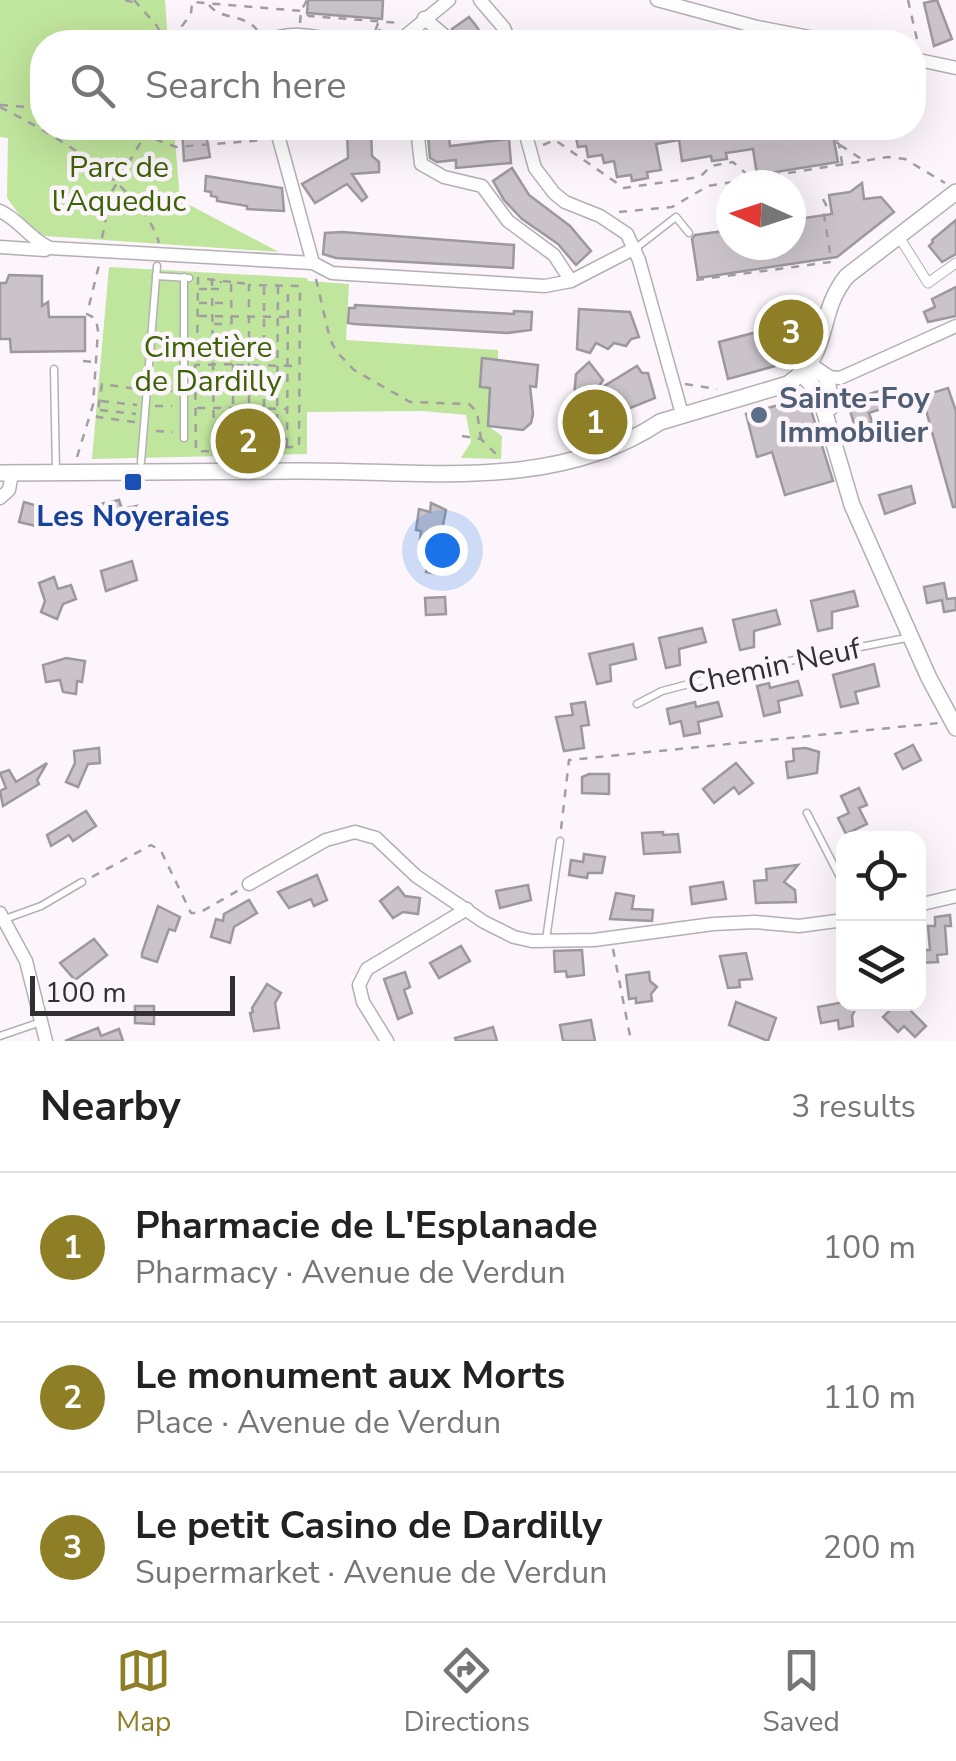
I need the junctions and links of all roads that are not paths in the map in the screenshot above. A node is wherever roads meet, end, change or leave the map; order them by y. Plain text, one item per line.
1 (428, 0) edge
2 (449, 0) edge
3 (480, 0) edge
4 (657, 0) edge
5 (424, 18) junction
6 (411, 30) edge
7 (438, 30) edge
8 (505, 30) edge
9 (773, 30) edge
10 (926, 62) edge
11 (956, 68) edge
12 (279, 140) edge
13 (418, 140) edge
14 (527, 140) edge
15 (954, 187) edge
16 (0, 211) edge
17 (689, 233) dead end
18 (25, 234) junction
19 (900, 240) dead end
20 (7, 248) edge
21 (635, 248) junction
22 (82, 251) junction
23 (313, 262) junction
24 (956, 263) edge
25 (157, 266) dead end
26 (156, 276) junction
27 (571, 281) junction
28 (956, 326) edge
29 (54, 369) dead end
30 (806, 370) junction
31 (827, 378) junction
32 (682, 414) junction
33 (184, 435) road end
34 (837, 456) junction
35 (142, 462) dead end
36 (6, 473) edge
37 (56, 473) junction
38 (0, 498) edge
39 (912, 637) junction
40 (638, 704) dead end
41 (954, 724) edge
42 (807, 813) dead end
43 (560, 840) road end
44 (836, 869) edge
45 (82, 882) road end
46 (249, 884) road end
47 (956, 896) edge
48 (926, 903) edge
49 (467, 909) junction
50 (2, 916) edge
51 (836, 921) edge
52 (546, 942) junction
53 (43, 1022) junction
54 (0, 1036) edge
55 (46, 1041) edge
56 (387, 1041) edge

1 - 5 street
2 - 5 street
3 - 8 street
4 - 9 street
5 - 6 street
5 - 7 street
10 - 11 street
12 - 23 street
13 - 27 street
14 - 21 street
15 - 30 street
16 - 18 street
17 - 21 lane
18 - 20 street
18 - 22 street
19 - 24 street
20 - 22 street
21 - 27 street
21 - 32 street
22 - 23 street
23 - 27 street
25 - 26 lane
26 - 33 lane
26 - 35 lane
28 - 31 street
29 - 37 lane
30 - 31 street
30 - 32 street
30 - 34 street
31 - 34 street
32 - 37 street
34 - 39 street
36 - 37 street
36 - 38 street
39 - 40 lane, Chemin Neuf
39 - 41 street
42 - 44 lane
43 - 52 lane
45 - 50 lane
46 - 49 street
47 - 48 street
49 - 52 street
49 - 56 street
50 - 53 street
51 - 52 street
53 - 54 lane
53 - 55 street

